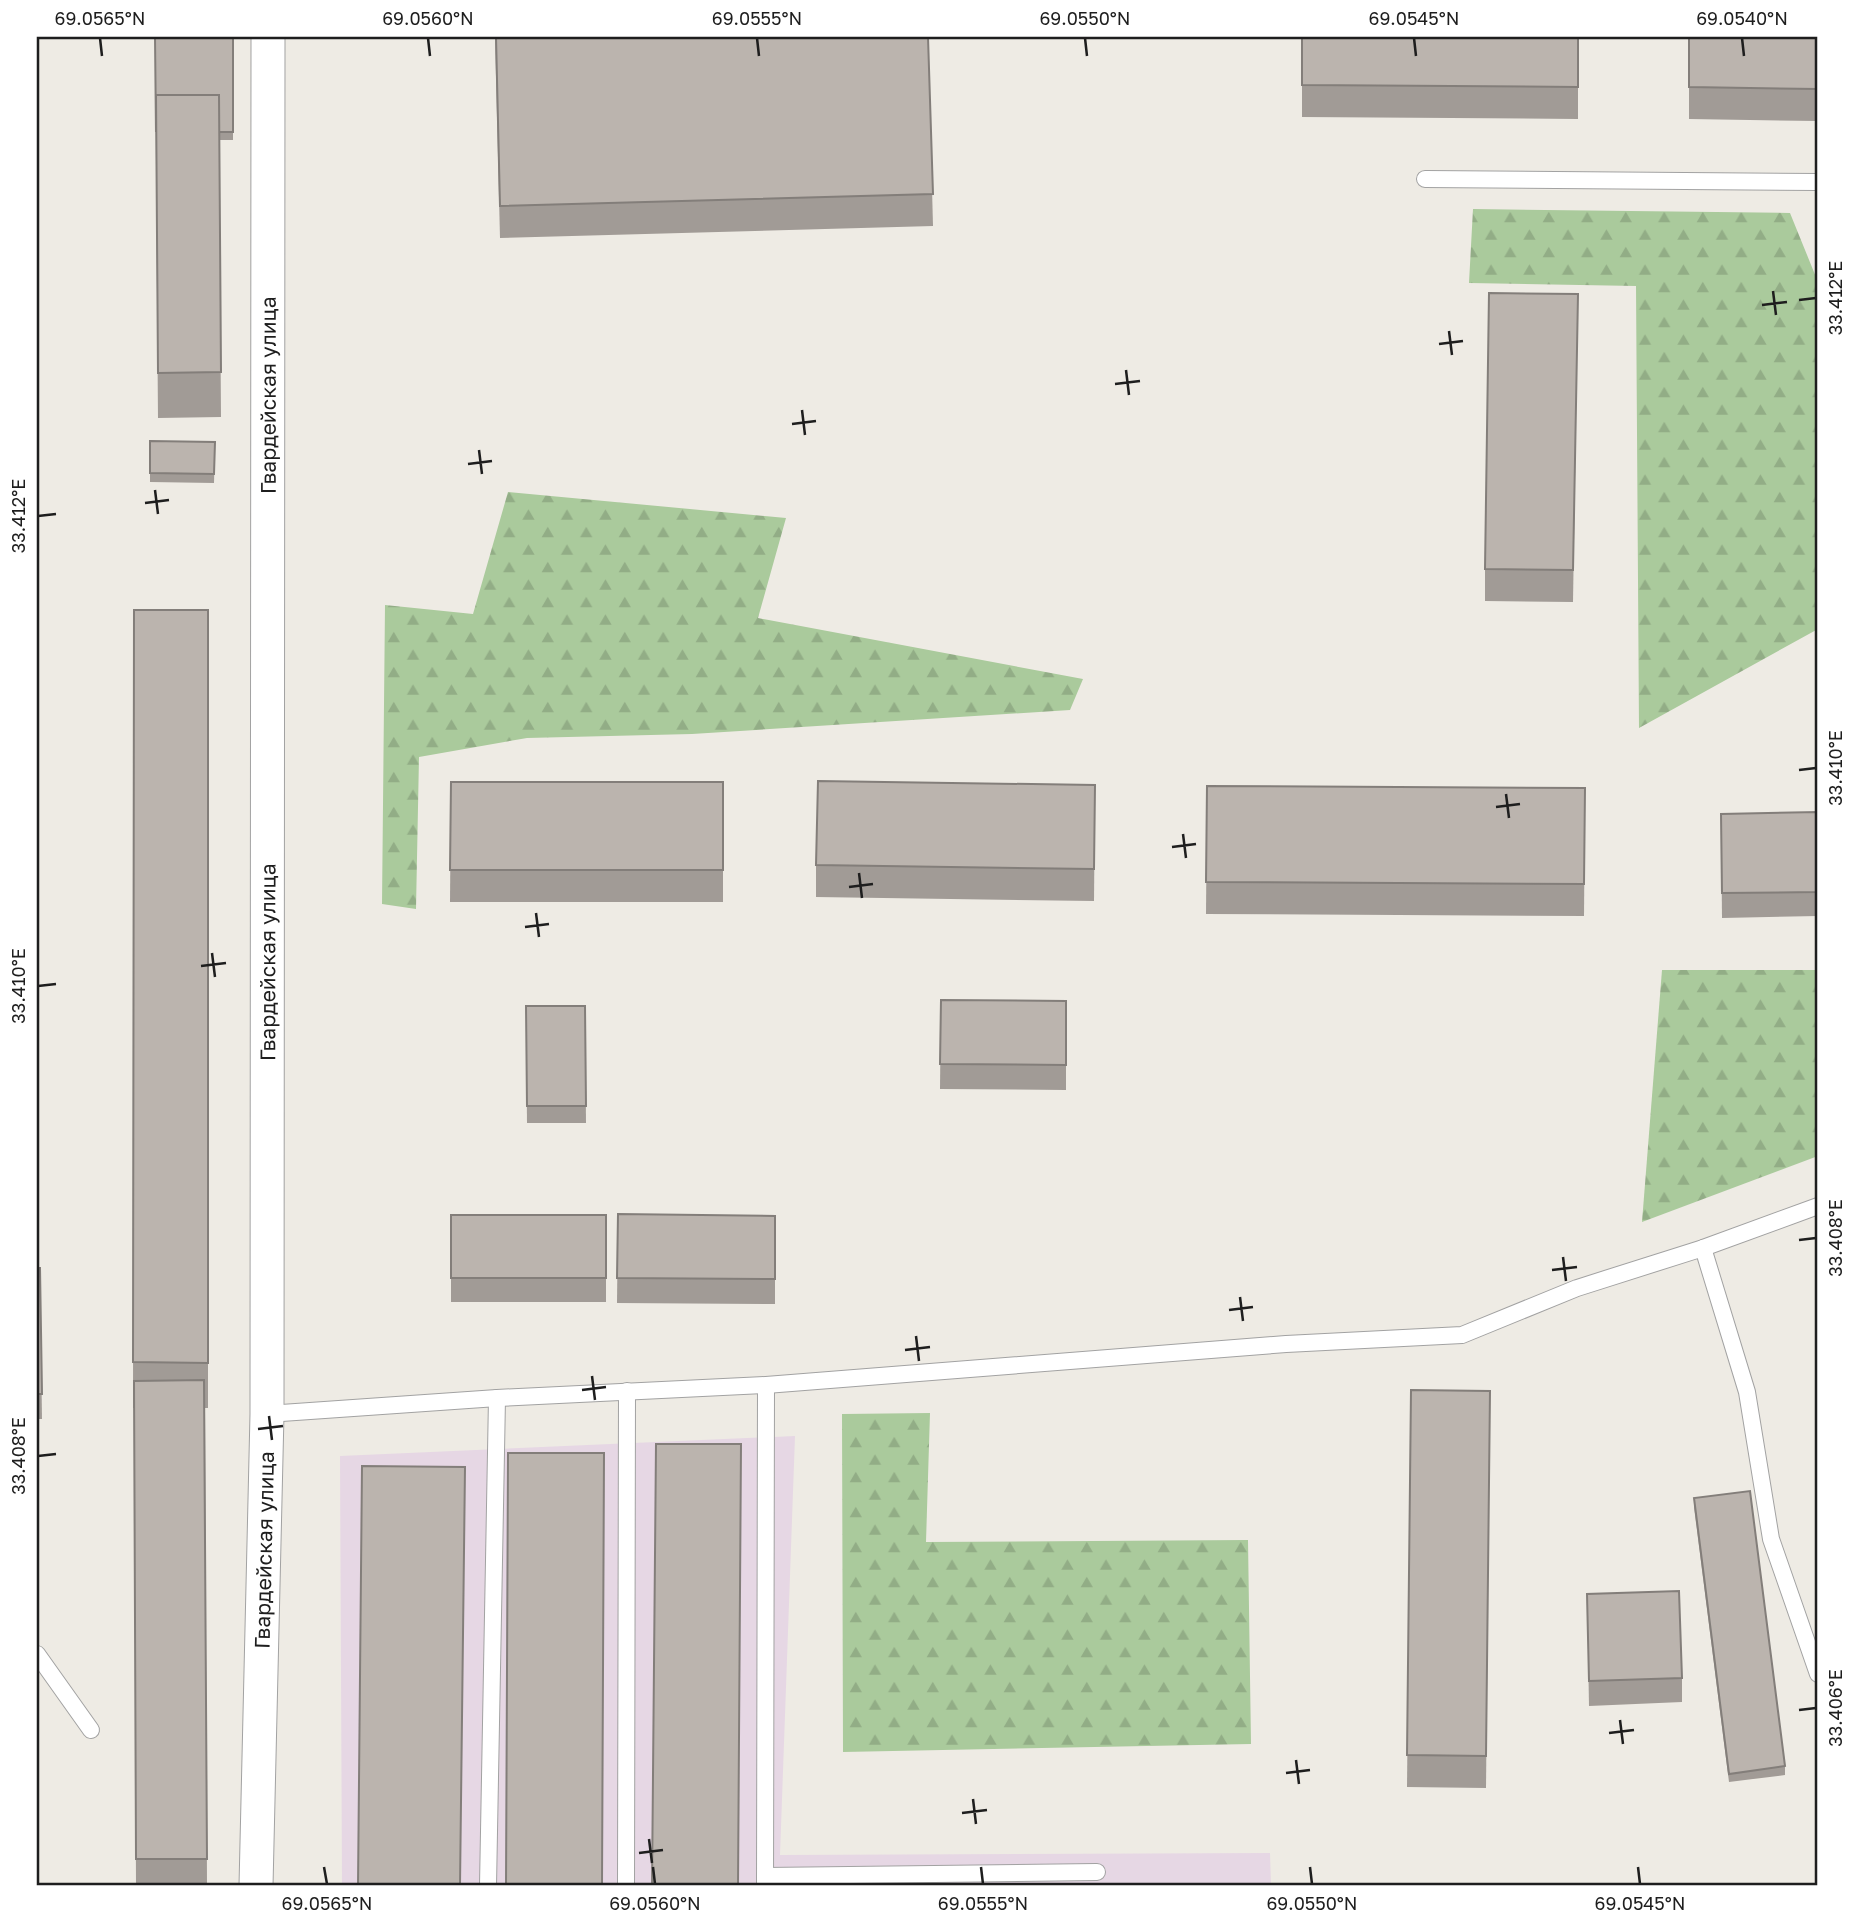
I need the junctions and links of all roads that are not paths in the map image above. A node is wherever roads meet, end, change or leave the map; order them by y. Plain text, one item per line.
1 (268, 37) edge
2 (1425, 179) dead end
3 (1818, 182) edge
4 (1818, 1206) edge
5 (1703, 1248) junction
6 (766, 1385) junction
7 (627, 1391) junction
8 (497, 1398) junction
9 (267, 1414) junction
10 (37, 1654) edge
11 (1818, 1674) edge
12 (91, 1730) dead end
13 (1097, 1872) dead end
14 (765, 1881) edge
15 (256, 1886) edge
16 (488, 1886) edge
17 (626, 1886) edge

1 - 9 street, Гвардейская улица
2 - 3 lane
4 - 5 lane
5 - 6 lane
5 - 11 lane
6 - 7 lane
6 - 14 lane
7 - 8 lane
7 - 17 lane
8 - 9 lane
8 - 16 lane
9 - 15 street, Гвардейская улица
10 - 12 lane
13 - 14 lane

